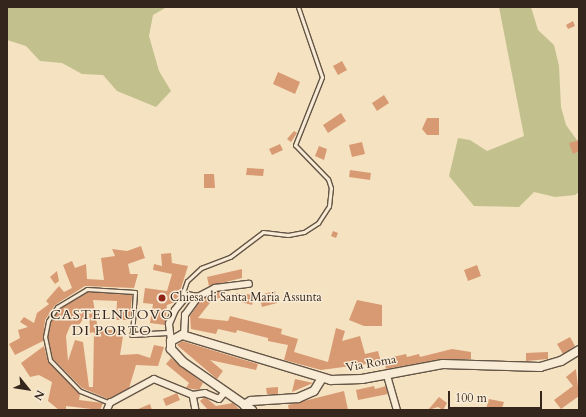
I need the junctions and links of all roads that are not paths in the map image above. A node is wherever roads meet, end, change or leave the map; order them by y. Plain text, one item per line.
1 (298, 7) edge
2 (249, 284) dead end
3 (198, 298) junction
4 (180, 303) junction
5 (132, 335) joint
6 (184, 336) junction
7 (170, 337) junction
8 (579, 350) edge
9 (387, 374) junction
10 (321, 380) junction
11 (224, 392) junction
12 (193, 395) junction
13 (392, 400) junction
14 (110, 403) junction
15 (244, 405) junction
16 (107, 410) edge
17 (196, 410) edge
18 (252, 410) edge
19 (391, 410) edge
20 (397, 410) edge

1 - 4 lane
2 - 3 street
3 - 4 street
3 - 6 street
4 - 7 street
5 - 7 street
5 - 14 lane
6 - 7 main road
6 - 10 main road, Via Roma
7 - 11 main road
8 - 9 main road, Via Roma
9 - 10 main road, Via Roma
9 - 13 street
10 - 15 main road
11 - 12 street
11 - 15 main road
12 - 14 street
12 - 17 street
13 - 19 street
13 - 20 street
14 - 16 street
15 - 18 main road

